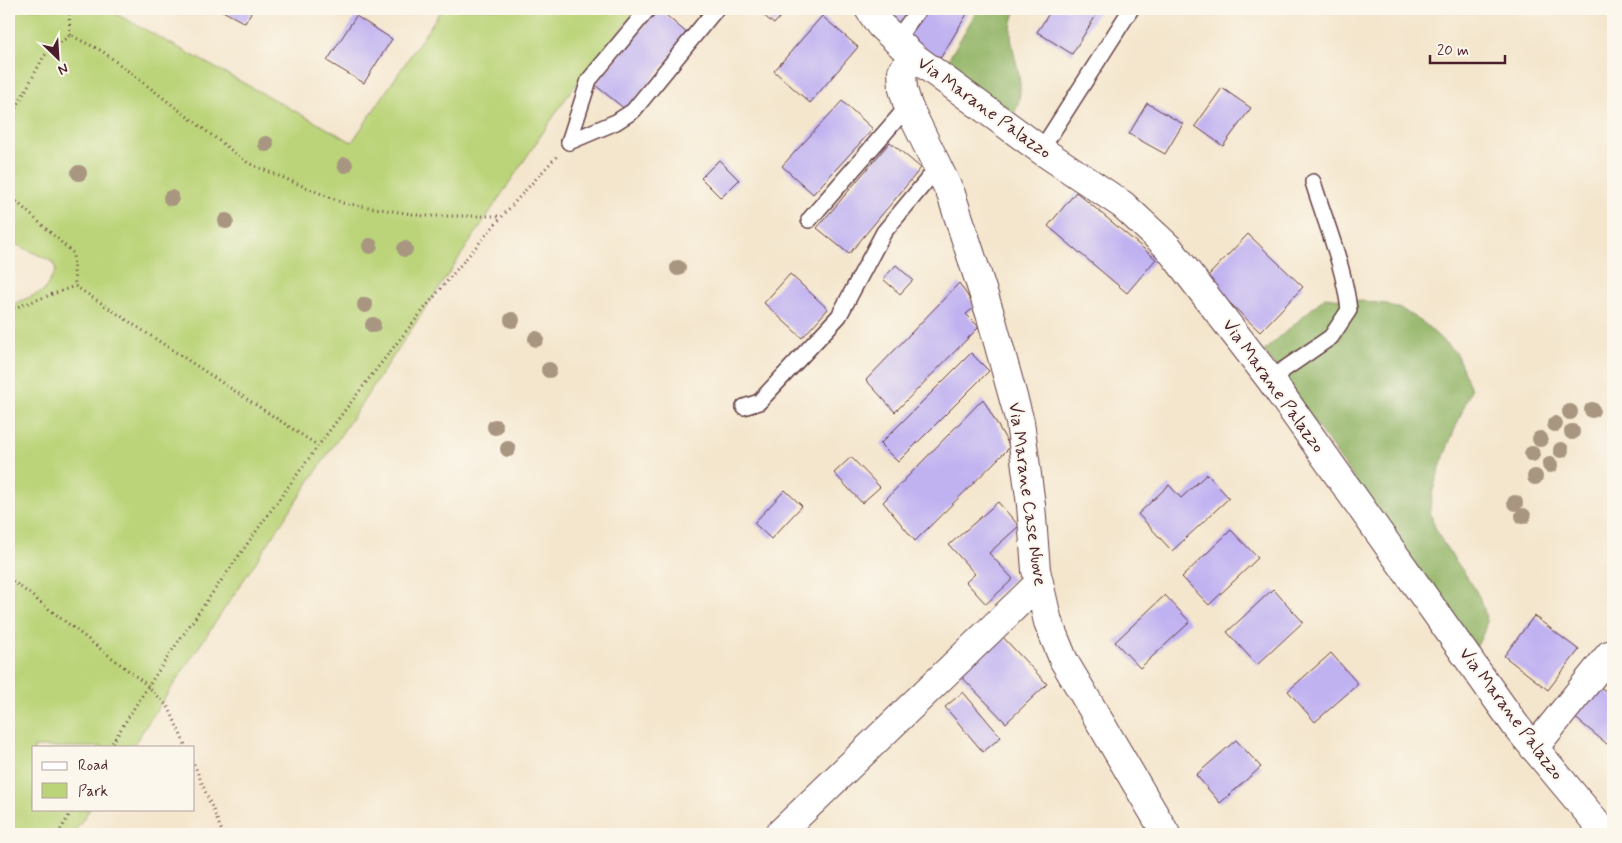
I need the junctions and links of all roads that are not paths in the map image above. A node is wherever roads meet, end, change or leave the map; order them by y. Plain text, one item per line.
1 (648, 9) edge
2 (716, 9) edge
3 (869, 9) edge
4 (919, 9) edge
5 (1131, 9) edge
6 (904, 48) junction
7 (908, 106) junction
8 (1041, 150) junction
9 (938, 167) junction
10 (1313, 182) dead end
11 (809, 220) dead end
12 (1270, 380) junction
13 (744, 407) dead end
14 (1039, 583) junction
15 (1609, 655) dead end
16 (1534, 748) junction
17 (779, 834) edge
18 (1166, 834) edge
19 (1606, 834) edge

1 - 2 lane
3 - 6 street, Via Marane Palazzo
4 - 6 lane
5 - 8 lane
6 - 7 street, Via Marane Case Nuove
6 - 8 street, Via Marane Palazzo
7 - 9 street, Via Marane Case Nuove
7 - 11 lane
8 - 12 street, Via Marane Palazzo
9 - 13 lane
9 - 14 street, Via Marane Case Nuove
10 - 12 lane
12 - 16 street, Via Marane Palazzo
14 - 17 street
14 - 18 street, Via Marane Case Nuove
15 - 16 street
16 - 19 street, Via Marane Palazzo

